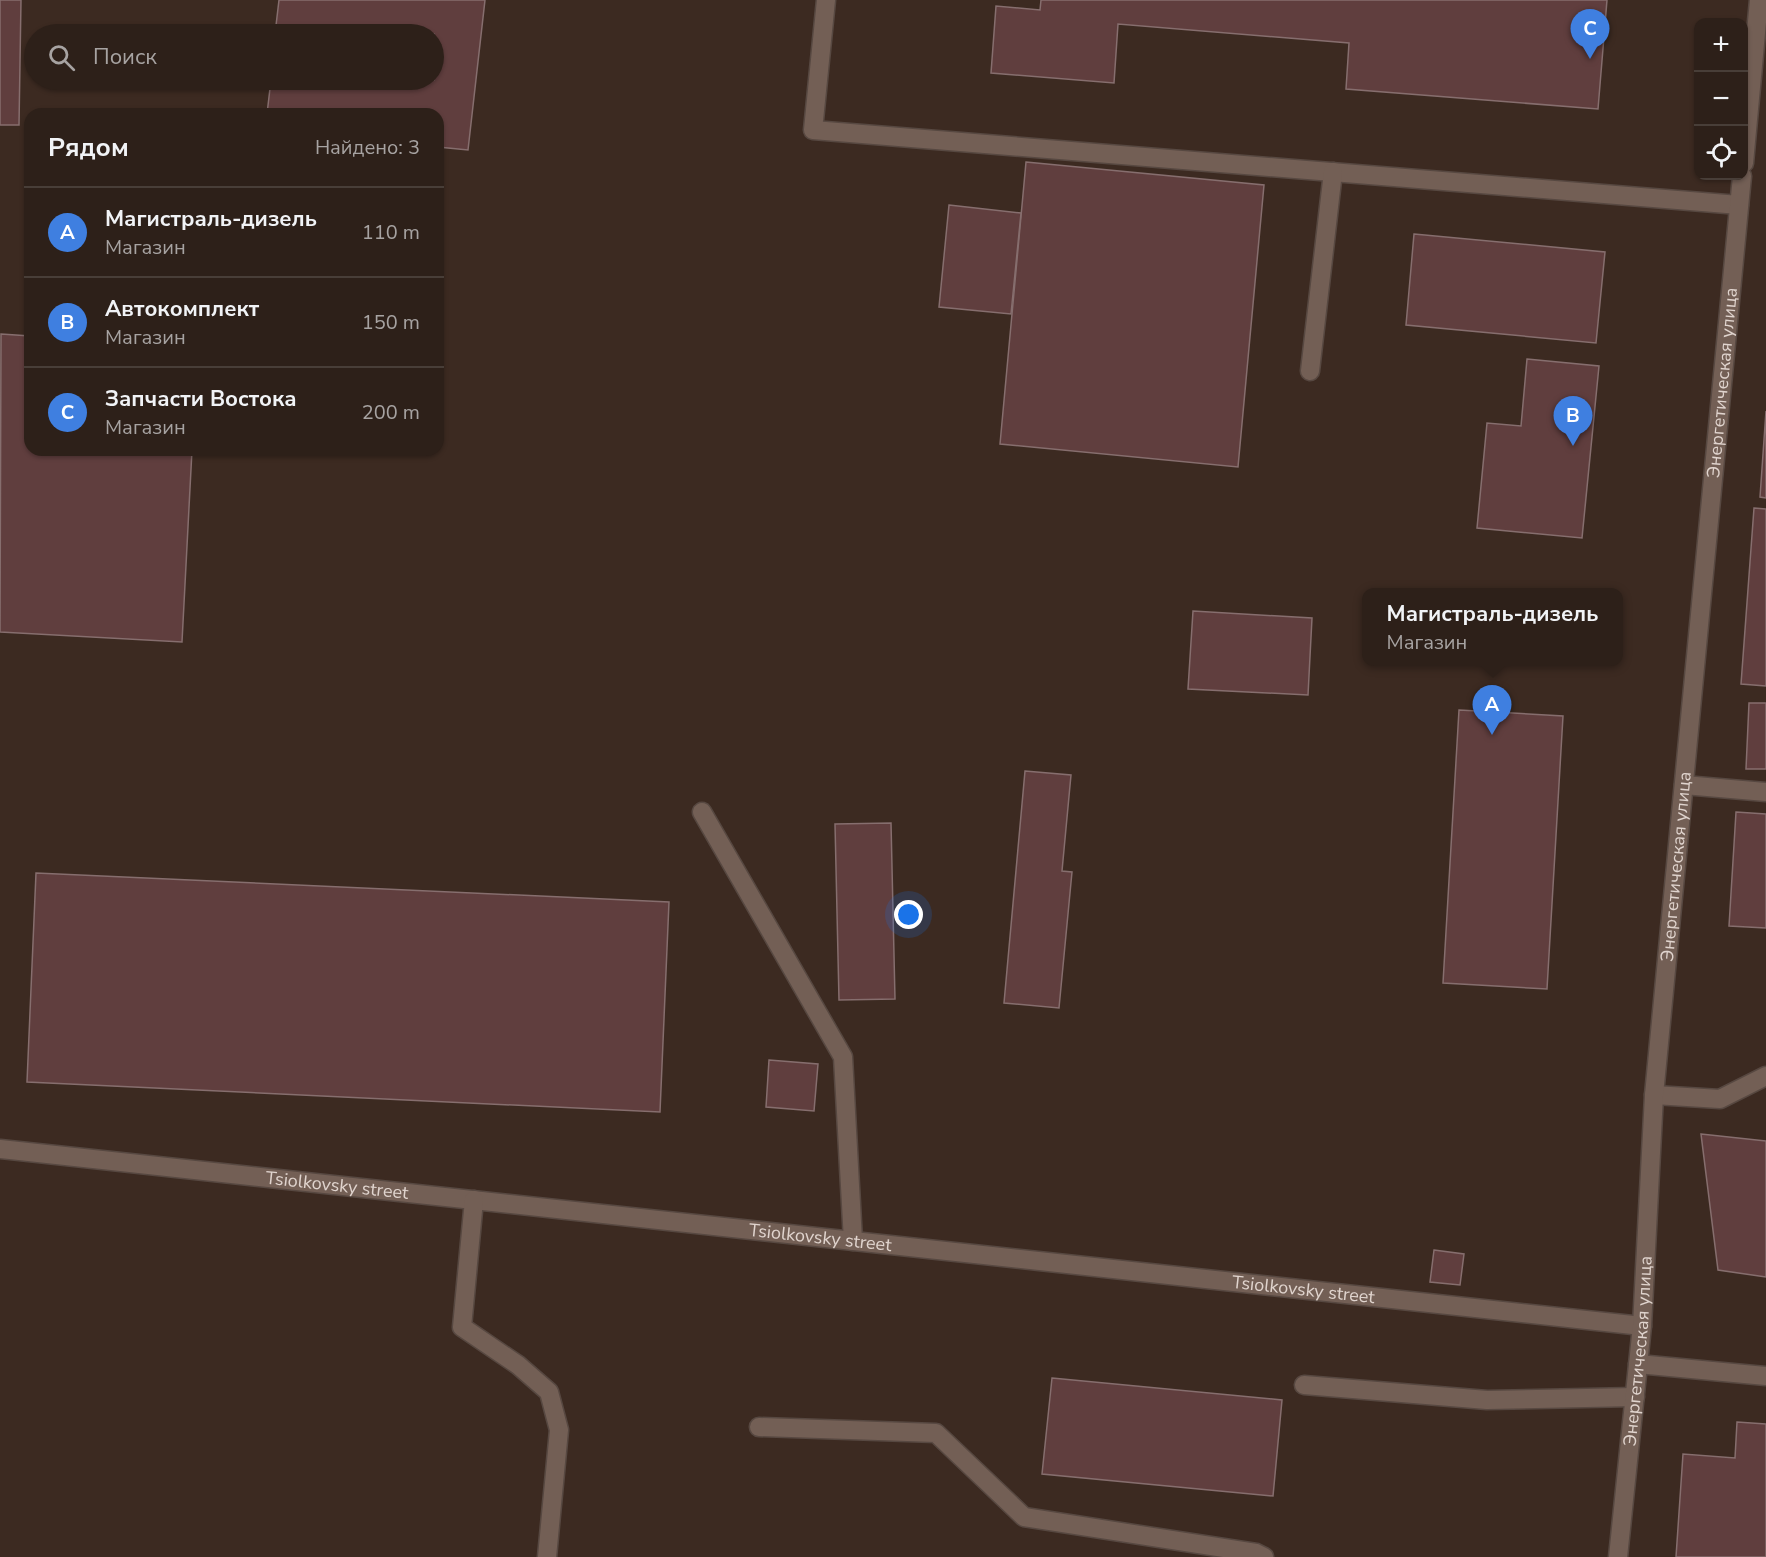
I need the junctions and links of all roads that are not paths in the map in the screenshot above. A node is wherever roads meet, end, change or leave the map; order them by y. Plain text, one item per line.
1 (826, 0) edge
2 (1759, 0) edge
3 (1747, 126) edge
4 (1334, 172) junction
5 (1742, 180) edge
6 (1739, 205) junction
7 (1310, 371) dead end
8 (1684, 785) junction
9 (1766, 792) edge
10 (702, 812) dead end
11 (1766, 1076) edge
12 (1654, 1095) junction
13 (0, 1149) edge
14 (474, 1200) junction
15 (853, 1241) junction
16 (1642, 1326) junction
17 (1638, 1364) junction
18 (1766, 1376) edge
19 (1304, 1385) dead end
20 (1635, 1397) junction
21 (759, 1427) dead end
22 (547, 1557) edge
23 (1264, 1557) edge
24 (1618, 1557) edge

1 - 4 street
2 - 3 street
4 - 6 street
4 - 7 street
5 - 6 street, Энергетическая улица
6 - 8 street, Энергетическая улица
8 - 9 street
8 - 12 street, Энергетическая улица
10 - 15 street
11 - 12 street
12 - 16 street, Энергетическая улица
13 - 14 street, Tsiolkovsky street
14 - 15 street, Tsiolkovsky street
14 - 22 street
15 - 16 street, Tsiolkovsky street
16 - 17 street, Энергетическая улица
17 - 18 street
17 - 20 street, Энергетическая улица
19 - 20 street
20 - 24 street, Энергетическая улица
21 - 23 street

